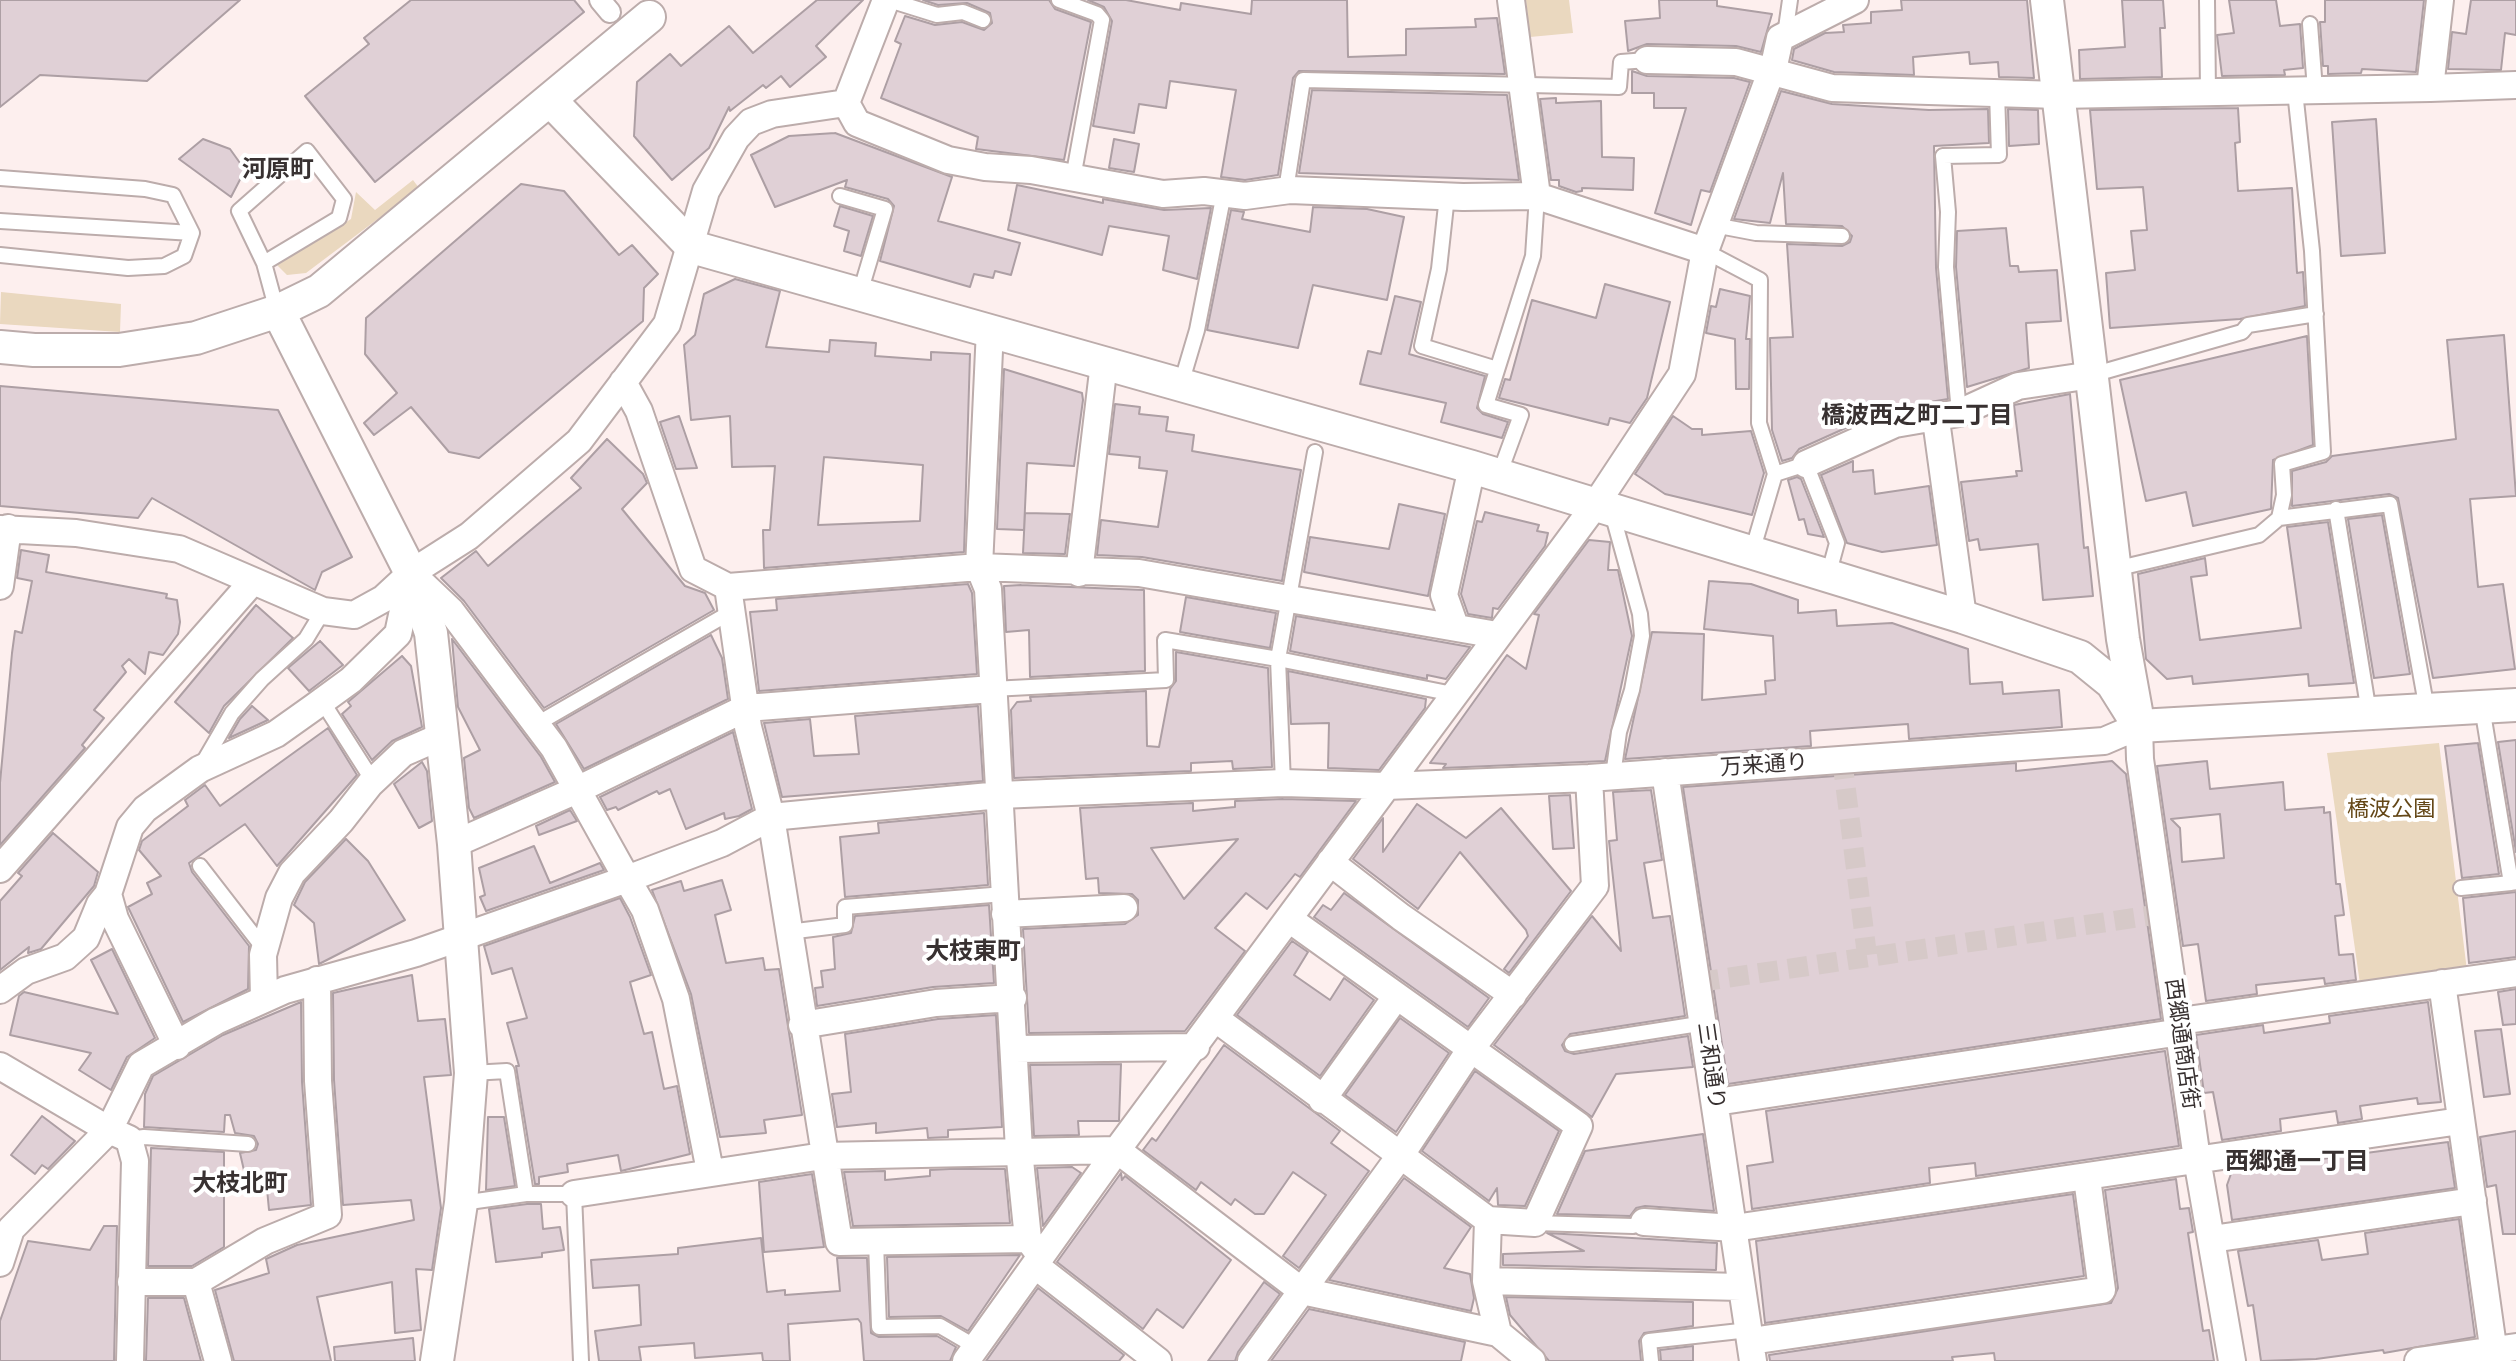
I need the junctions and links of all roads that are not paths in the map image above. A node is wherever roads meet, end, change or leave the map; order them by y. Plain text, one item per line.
1 (888, 0) edge
2 (1059, 0) edge
3 (1511, 0) edge
4 (1790, 0) edge
5 (1855, 0) edge
6 (2047, 0) edge
7 (2207, 0) edge
8 (2440, 0) edge
9 (649, 17) dead end
10 (983, 20) dead end
11 (2310, 24) dead end
12 (1785, 35) junction
13 (1647, 60) joint
14 (1770, 72) junction
15 (2516, 85) edge
16 (1523, 87) junction
17 (2430, 88) junction
18 (2305, 90) junction
19 (1997, 92) junction
20 (2208, 93) junction
21 (2058, 95) junction
22 (550, 100) junction
23 (846, 103) junction
24 (0, 178) edge
25 (1073, 178) junction
26 (1286, 190) junction
27 (1224, 193) junction
28 (840, 196) dead end
29 (1447, 196) junction
30 (1537, 196) junction
31 (0, 221) edge
32 (1714, 225) junction
33 (192, 233) junction
34 (1842, 236) dead end
35 (692, 247) junction
36 (1705, 251) junction
37 (0, 255) edge
38 (264, 263) junction
39 (860, 293) junction
40 (278, 311) junction
41 (2316, 314) junction
42 (990, 329) junction
43 (0, 347) edge
44 (1104, 363) junction
45 (1497, 369) junction
46 (2092, 375) junction
47 (623, 382) junction
48 (1181, 384) junction
49 (1947, 417) junction
50 (1315, 452) dead end
51 (1806, 464) junction
52 (1486, 471) junction
53 (1775, 474) junction
54 (1604, 507) junction
55 (2336, 509) junction
56 (2279, 518) junction
57 (4, 529) edge
58 (1752, 552) junction
59 (979, 567) junction
60 (2115, 569) junction
61 (411, 573) junction
62 (1079, 573) junction
63 (1828, 576) junction
64 (253, 581) junction
65 (0, 586) edge
66 (1289, 597) junction
67 (729, 600) junction
68 (323, 611) junction
69 (1963, 617) junction
70 (1455, 626) junction
71 (1497, 635) junction
72 (1278, 659) junction
73 (992, 689) junction
74 (1453, 694) junction
75 (322, 701) junction
76 (2516, 705) edge
77 (2482, 707) junction
78 (746, 708) junction
79 (2427, 710) junction
80 (2369, 713) junction
81 (535, 725) junction
82 (2139, 726) junction
83 (442, 736) junction
84 (200, 769) junction
85 (1665, 772) junction
86 (1601, 777) junction
87 (373, 781) junction
88 (1283, 783) junction
89 (1386, 786) junction
90 (579, 789) junction
91 (1000, 795) junction
92 (771, 817) junction
93 (454, 844) junction
94 (1330, 862) junction
95 (200, 866) dead end
96 (0, 869) edge
97 (627, 879) junction
98 (2513, 883) edge
99 (2461, 888) dead end
100 (108, 894) junction
101 (1004, 904) junction
102 (1124, 908) dead end
103 (1289, 919) junction
104 (788, 932) junction
105 (460, 936) junction
106 (265, 950) junction
107 (2516, 973) edge
108 (317, 980) junction
109 (2442, 983) junction
110 (0, 990) edge
111 (1513, 995) junction
112 (1396, 997) junction
113 (1013, 998) junction
114 (264, 999) junction
115 (1216, 1019) junction
116 (1705, 1023) junction
117 (802, 1025) junction
118 (2181, 1027) junction
119 (1572, 1044) dead end
120 (177, 1046) junction
121 (1196, 1047) junction
122 (1015, 1049) junction
123 (1470, 1050) junction
124 (0, 1066) edge
125 (471, 1073) junction
126 (1322, 1100) junction
127 (1716, 1102) junction
128 (2460, 1121) junction
129 (119, 1135) junction
130 (248, 1144) dead end
131 (1019, 1150) junction
132 (1117, 1150) junction
133 (823, 1156) junction
134 (1400, 1156) junction
135 (2197, 1159) junction
136 (710, 1171) junction
137 (2087, 1178) junction
138 (526, 1194) junction
139 (574, 1194) junction
140 (2473, 1201) junction
141 (461, 1203) junction
142 (1488, 1220) junction
143 (1644, 1222) joint
144 (1535, 1223) junction
145 (1734, 1228) junction
146 (2212, 1239) junction
147 (876, 1241) junction
148 (1035, 1254) junction
149 (0, 1263) edge
150 (1486, 1281) junction
151 (131, 1282) junction
152 (196, 1282) junction
153 (1741, 1287) junction
154 (1302, 1291) junction
155 (1498, 1333) junction
156 (1751, 1344) edge
157 (2502, 1353) edge
158 (971, 1354) edge
159 (130, 1361) edge
160 (218, 1361) edge
161 (437, 1361) edge
162 (581, 1361) edge
163 (1158, 1361) edge
164 (1251, 1361) edge
165 (1532, 1361) edge
166 (1651, 1361) edge
167 (2232, 1361) edge
168 (2418, 1361) edge

1 - 10 lane
1 - 23 street
2 - 25 lane
3 - 16 street
4 - 12 lane
5 - 12 street
6 - 21 street
7 - 20 lane
8 - 17 street
9 - 22 street
11 - 18 lane
12 - 14 street
13 - 14 street
13 - 16 lane
14 - 19 street
14 - 32 street
15 - 17 street
16 - 26 lane
16 - 30 street
17 - 18 street
18 - 20 street
18 - 41 lane
19 - 21 street
19 - 49 lane
20 - 21 street
21 - 46 street
22 - 35 street
22 - 40 street
23 - 25 street
23 - 35 street
24 - 33 lane
25 - 27 street
26 - 27 street
26 - 29 street
27 - 48 lane
28 - 39 lane
29 - 30 street
29 - 45 lane
30 - 36 street
30 - 45 lane
31 - 33 lane
32 - 34 lane
32 - 36 street
33 - 37 lane
35 - 39 street
35 - 47 street
36 - 53 lane
36 - 54 street
38 - 38 lane
38 - 40 lane
39 - 42 street
40 - 43 street
40 - 61 street
41 - 46 lane
41 - 56 lane
42 - 44 street
42 - 59 street
44 - 48 street
44 - 62 street
45 - 52 lane
46 - 49 street
46 - 60 street
47 - 61 street
47 - 67 street
48 - 52 street
49 - 51 street
49 - 69 street
50 - 66 lane
51 - 53 lane
51 - 63 lane
52 - 54 street
52 - 70 street
53 - 58 lane
54 - 58 street
54 - 71 street
54 - 86 lane
55 - 56 lane
55 - 79 lane
55 - 80 lane
56 - 60 lane
57 - 64 street
57 - 65 street
58 - 63 street
59 - 62 street
59 - 67 street
59 - 73 street
60 - 82 street
61 - 68 street
61 - 75 street
61 - 81 street
61 - 83 street
62 - 66 street
63 - 69 street
64 - 68 street
64 - 96 street
66 - 70 street
66 - 72 lane
67 - 78 street
67 - 81 lane
68 - 84 lane
69 - 82 street
70 - 71 street
71 - 74 street
72 - 73 lane
72 - 74 lane
72 - 88 lane
73 - 78 street
73 - 91 street
74 - 89 street
75 - 84 street
75 - 87 lane
76 - 77 street
77 - 79 street
77 - 98 lane
78 - 90 street
78 - 92 street
79 - 80 street
80 - 82 street
81 - 90 street
82 - 85 street, 万来通り
82 - 118 street, 西郷通商店街
83 - 87 street
83 - 93 street
84 - 100 street
85 - 86 street, 万来通り
85 - 116 street, 三和通り
86 - 89 street, 万来通り
86 - 111 street
87 - 106 street
88 - 89 street, 万来通り
88 - 91 street, 万来通り
89 - 94 street
90 - 93 street
90 - 97 street
91 - 92 street, 万来通り
91 - 101 street
92 - 97 street
92 - 104 street
93 - 105 street
94 - 103 street
94 - 111 street
95 - 106 lane
97 - 105 street
97 - 136 street
98 - 99 lane
100 - 110 street
100 - 120 street
101 - 102 street
101 - 104 lane
101 - 113 street
103 - 112 street
103 - 115 street
104 - 117 street
105 - 108 street
105 - 125 street
106 - 114 street
107 - 109 street
108 - 114 street
108 - 152 street
109 - 118 street
109 - 128 street
111 - 123 street
112 - 123 street
112 - 126 street
113 - 117 street
113 - 122 street
114 - 120 street
115 - 121 street
115 - 126 street
116 - 119 lane
116 - 127 street, 三和通り
117 - 133 street
118 - 127 street
118 - 135 street, 西郷通商店街
120 - 129 street
121 - 122 street
121 - 132 street
122 - 131 street
123 - 134 street
123 - 144 street
124 - 129 street
125 - 138 lane
125 - 141 street
126 - 134 street
127 - 145 street, 三和通り
128 - 135 street
128 - 140 street
129 - 130 lane
129 - 149 street
129 - 151 street
131 - 132 street
131 - 133 street
131 - 148 street
132 - 148 street
132 - 154 street
133 - 136 street
133 - 147 street
134 - 142 street
134 - 154 street
135 - 137 street
135 - 146 street, 西郷通商店街
136 - 139 street
137 - 145 street
137 - 156 street
138 - 139 lane
138 - 141 lane
139 - 162 lane
140 - 146 street
140 - 157 street
141 - 161 street
142 - 144 street
142 - 150 street
143 - 144 lane
143 - 145 street
145 - 153 street, 三和通り
146 - 167 street, 西郷通商店街
147 - 148 street
147 - 158 lane
148 - 158 street
148 - 163 street
150 - 153 street
150 - 155 street
151 - 152 street
151 - 159 street
152 - 160 street
153 - 156 street, 三和通り
154 - 155 street
154 - 164 street
155 - 165 street
156 - 166 lane
157 - 168 street

